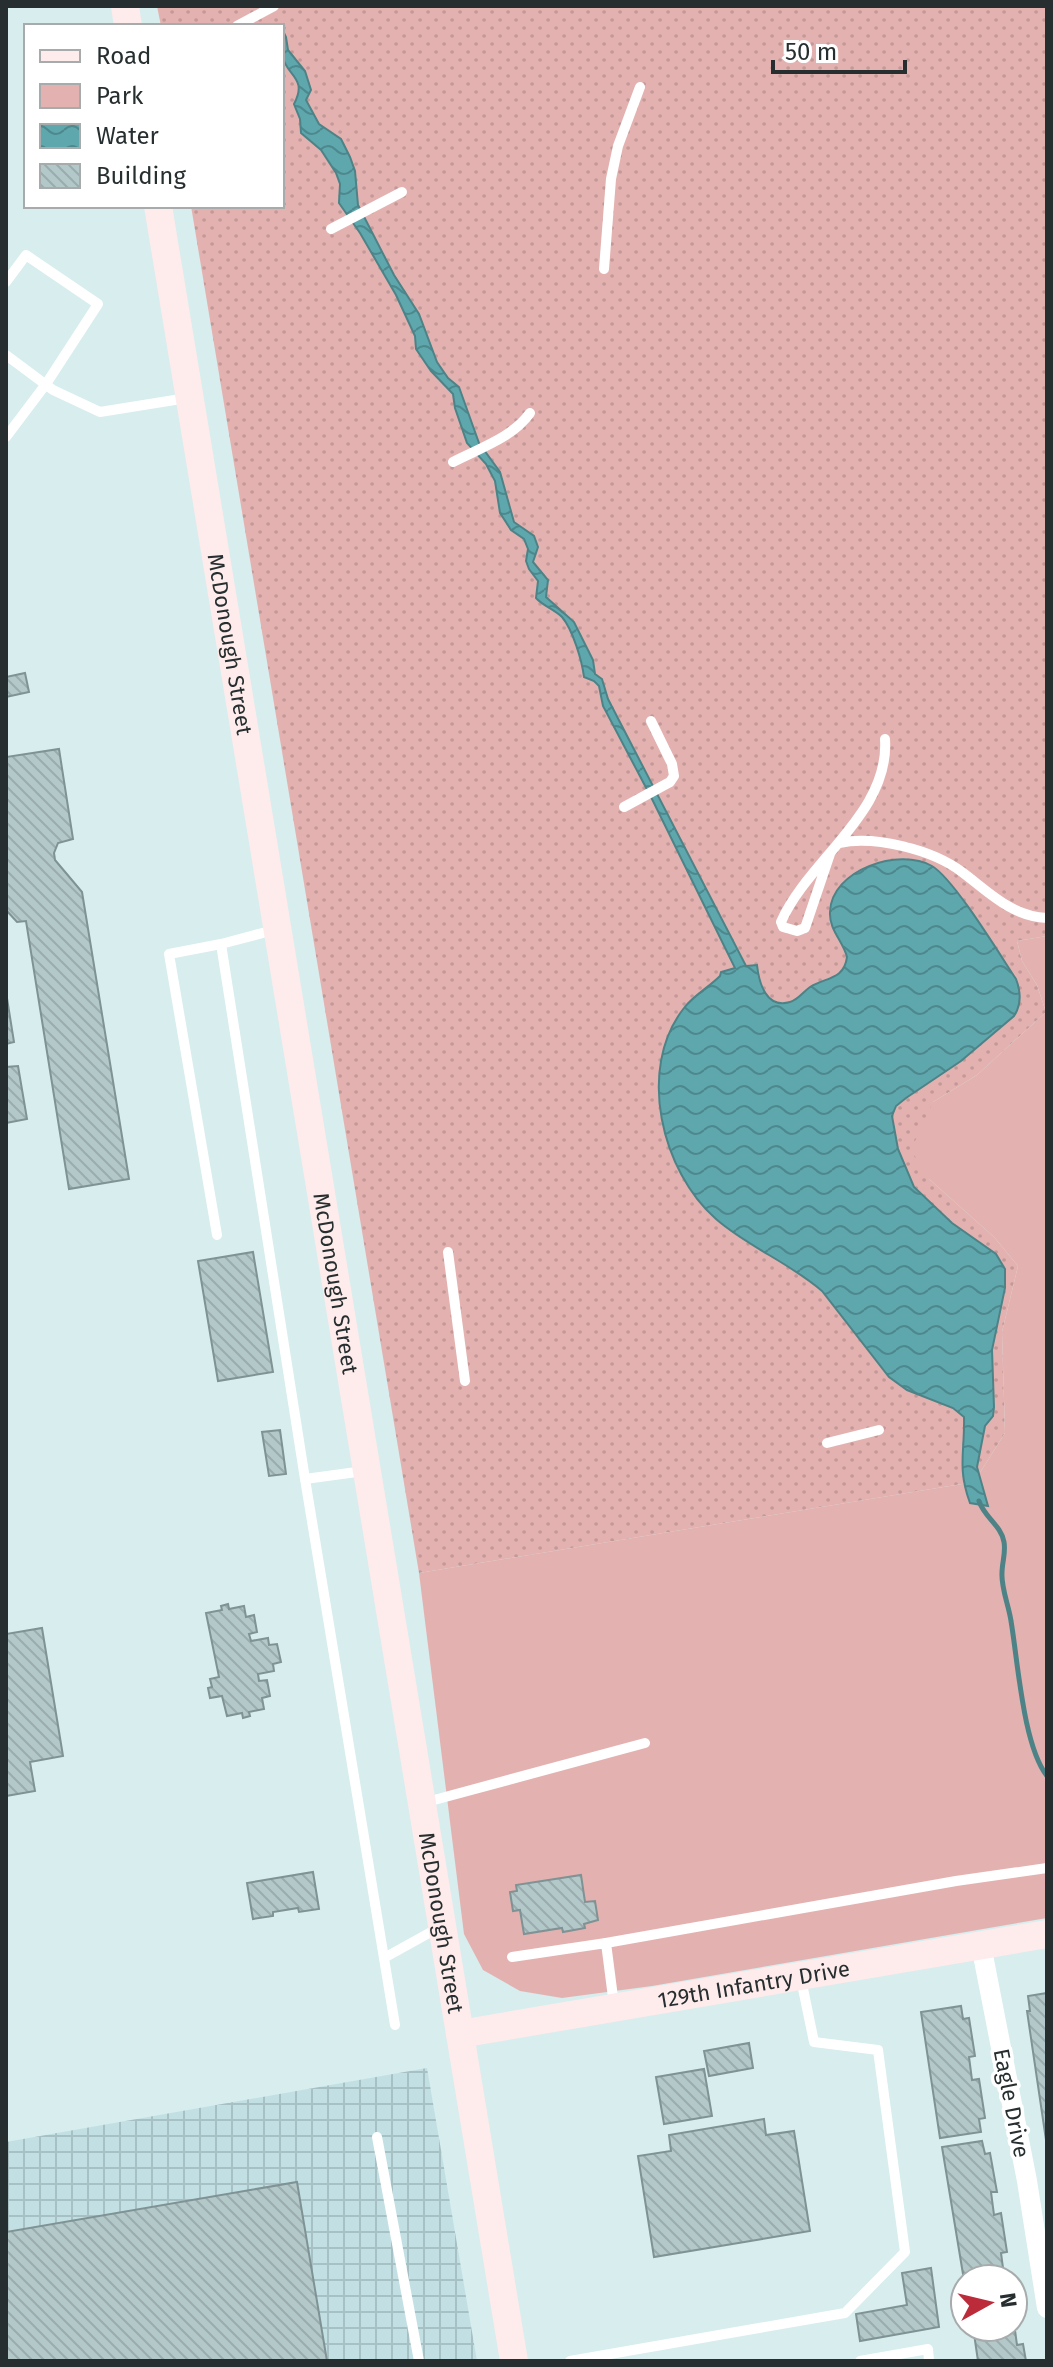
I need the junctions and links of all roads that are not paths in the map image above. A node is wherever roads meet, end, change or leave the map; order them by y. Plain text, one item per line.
1 (274, 6) edge
2 (240, 24) edge
3 (640, 87) dead end
4 (402, 192) dead end
5 (158, 208) edge
6 (331, 229) dead end
7 (604, 269) dead end
8 (6, 282) edge
9 (6, 355) edge
10 (46, 384) junction
11 (189, 398) junction
12 (530, 413) dead end
13 (6, 437) edge
14 (453, 462) dead end
15 (651, 721) dead end
16 (885, 739) dead end
17 (624, 807) dead end
18 (839, 843) junction
19 (830, 854) junction
20 (1047, 918) edge
21 (277, 929) junction
22 (221, 944) junction
23 (217, 1235) dead end
24 (448, 1252) dead end
25 (465, 1381) dead end
26 (879, 1430) dead end
27 (827, 1443) dead end
28 (366, 1471) junction
29 (305, 1479) junction
30 (645, 1743) dead end
31 (421, 1803) junction
32 (1047, 1868) edge
33 (442, 1926) junction
34 (1047, 1934) edge
35 (606, 1943) junction
36 (981, 1945) junction
37 (512, 1957) dead end
38 (384, 1958) junction
39 (800, 1976) junction
40 (615, 2007) junction
41 (395, 2025) dead end
42 (460, 2034) junction
43 (377, 2137) dead end
44 (1037, 2182) edge
45 (1047, 2308) edge
46 (419, 2361) edge
47 (514, 2361) edge
48 (570, 2361) edge
49 (860, 2361) edge
50 (929, 2361) edge

1 - 2 lane
3 - 7 lane
4 - 6 lane
5 - 11 street, McDonough Street
8 - 10 lane
9 - 10 lane
10 - 11 lane
10 - 13 lane
11 - 21 street, McDonough Street
12 - 14 lane
15 - 17 lane
16 - 18 lane
18 - 19 lane
18 - 20 lane
19 - 19 lane
21 - 22 lane
21 - 28 street, McDonough Street
22 - 23 lane
22 - 29 lane
24 - 25 lane
26 - 27 lane
28 - 29 lane
28 - 31 street, McDonough Street
29 - 38 lane
30 - 31 lane
31 - 33 street, McDonough Street
32 - 35 lane
33 - 38 lane
33 - 42 street, McDonough Street
34 - 36 street, 129th Infantry Drive
35 - 37 lane
35 - 40 lane
36 - 39 street, 129th Infantry Drive
36 - 44 street, Eagle Drive
38 - 41 lane
39 - 40 street, 129th Infantry Drive
39 - 48 lane
40 - 42 street, 129th Infantry Drive
42 - 47 street, McDonough Street
43 - 46 lane
44 - 45 street, Eagle Drive
49 - 50 lane

